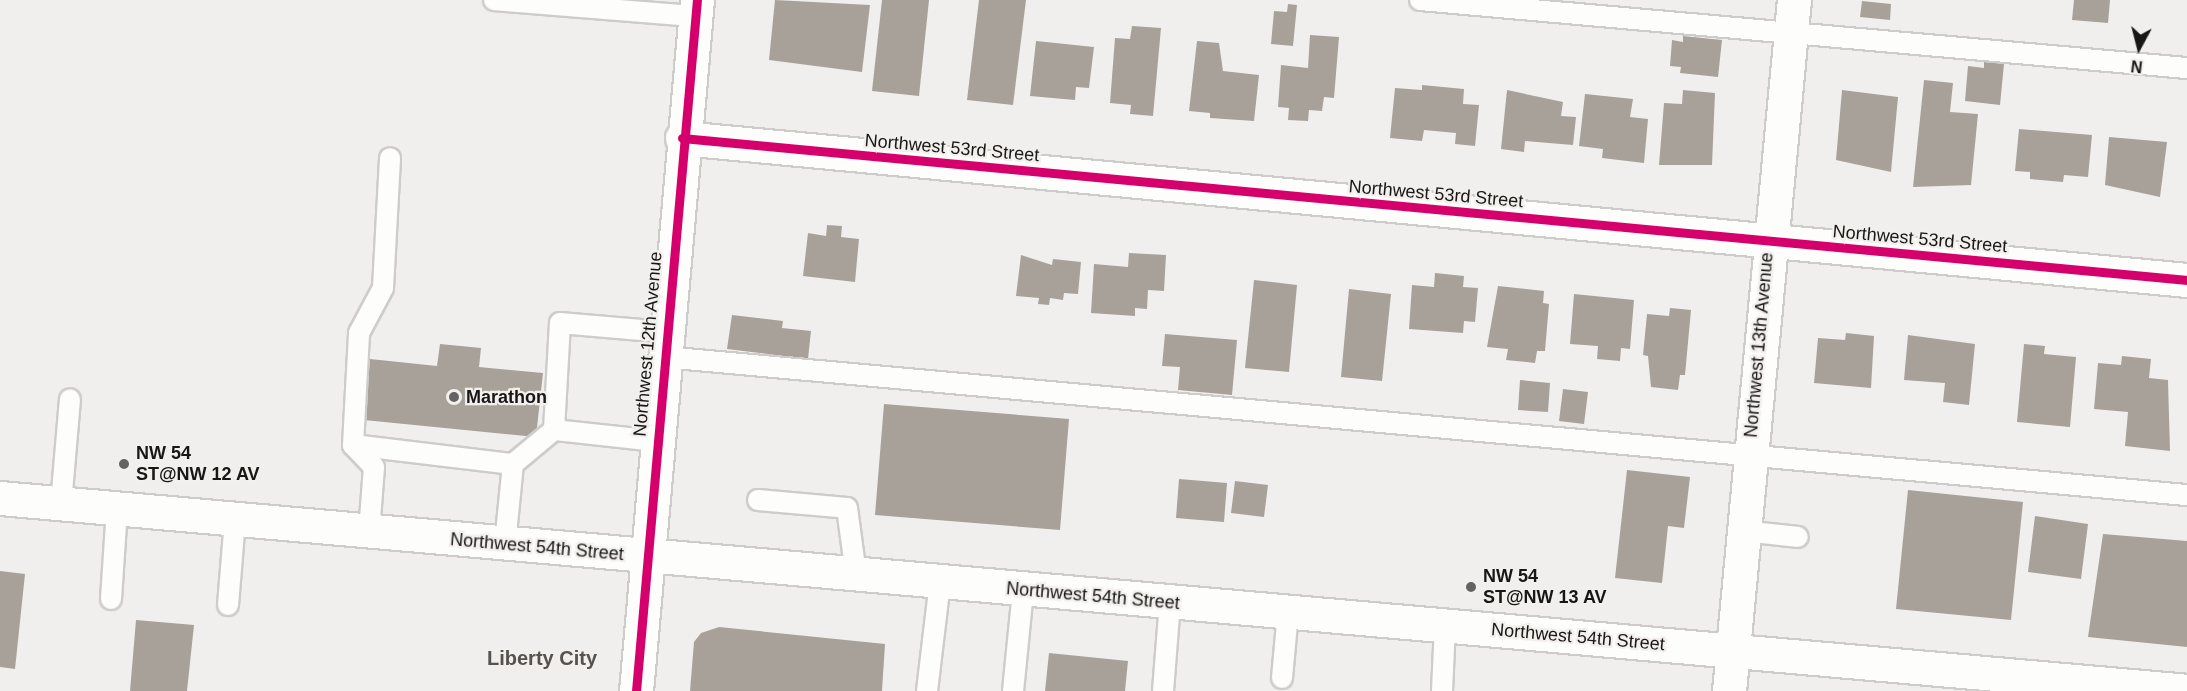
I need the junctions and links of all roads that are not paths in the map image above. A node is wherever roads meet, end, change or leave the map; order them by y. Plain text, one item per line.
1 (494, 0) edge
2 (1420, 0) edge
3 (1794, 0) edge
4 (696, 8) edge
5 (1790, 34) junction
6 (2187, 68) edge
7 (682, 138) junction
8 (390, 158) dead end
9 (1768, 242) junction
10 (2187, 280) edge
11 (664, 344) junction
12 (70, 399) dead end
13 (554, 430) junction
14 (656, 441) junction
15 (353, 445) junction
16 (1750, 455) junction
17 (513, 464) junction
18 (2187, 495) edge
19 (0, 498) edge
20 (758, 500) dead end
21 (62, 504) junction
22 (117, 508) junction
23 (235, 520) junction
24 (1743, 531) junction
25 (369, 532) junction
26 (1798, 537) dead end
27 (505, 544) junction
28 (646, 557) junction
29 (856, 575) junction
30 (940, 582) junction
31 (1023, 590) junction
32 (111, 598) dead end
33 (1170, 603) junction
34 (228, 605) dead end
35 (1288, 612) junction
36 (1445, 626) junction
37 (1732, 651) junction
38 (1282, 678) dead end
39 (636, 691) edge
40 (927, 691) edge
41 (1013, 691) edge
42 (1163, 691) edge
43 (1442, 691) edge
44 (1729, 691) edge
45 (2187, 691) edge

1 - 4 lane
2 - 5 lane
3 - 5 main road, Northwest 13th Avenue
4 - 7 main road, Northwest 12th Avenue
5 - 6 lane
5 - 9 main road, Northwest 13th Avenue
7 - 9 main road, Northwest 53rd Street
7 - 11 main road, Northwest 12th Avenue
8 - 15 lane
9 - 10 main road, Northwest 53rd Street
9 - 16 main road, Northwest 13th Avenue
11 - 13 lane
11 - 14 main road, Northwest 12th Avenue
11 - 16 lane
12 - 21 lane
13 - 14 lane
13 - 17 lane
14 - 28 main road, Northwest 12th Avenue
15 - 17 lane
15 - 25 lane
16 - 18 lane
16 - 24 main road, Northwest 13th Avenue
17 - 27 lane
19 - 21 main road, Northwest 54th Street
20 - 29 lane
21 - 22 main road, Northwest 54th Street
22 - 23 main road, Northwest 54th Street
22 - 32 lane
23 - 25 main road, Northwest 54th Street
23 - 34 lane
24 - 26 lane
24 - 37 main road, Northwest 13th Avenue
25 - 27 main road, Northwest 54th Street
27 - 28 main road, Northwest 54th Street
28 - 29 main road, Northwest 54th Street
28 - 39 main road, Northwest 12th Avenue
29 - 30 main road, Northwest 54th Street
30 - 31 main road, Northwest 54th Street
30 - 40 lane
31 - 33 main road, Northwest 54th Street
31 - 41 lane
33 - 35 main road, Northwest 54th Street
33 - 42 lane
35 - 36 main road, Northwest 54th Street
35 - 38 lane
36 - 37 main road, Northwest 54th Street
36 - 43 lane
37 - 44 main road, Northwest 13th Avenue
37 - 45 main road, Northwest 54th Street

